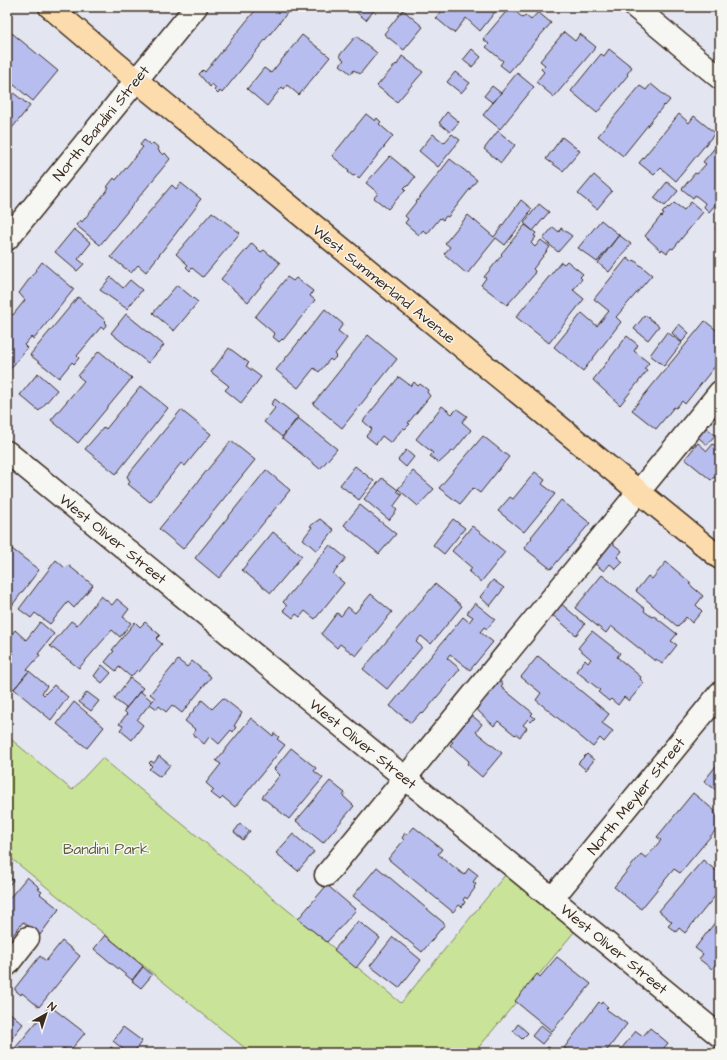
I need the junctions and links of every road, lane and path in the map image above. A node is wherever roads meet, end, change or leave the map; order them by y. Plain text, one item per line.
1 (50, 7) edge
2 (196, 7) edge
3 (634, 7) edge
4 (720, 78) edge
5 (136, 80) junction
6 (7, 238) edge
7 (720, 392) edge
8 (7, 452) edge
9 (638, 492) junction
10 (720, 558) edge
11 (720, 693) edge
12 (405, 778) junction
13 (326, 875) dead end
14 (552, 899) junction
15 (28, 938) dead end
16 (7, 965) edge
17 (720, 1036) edge

1 - 5 main road, West Summerland Avenue
2 - 5 street, North Bandini Street
3 - 4 street
5 - 6 street, North Bandini Street
5 - 9 main road, West Summerland Avenue
7 - 9 street
8 - 12 street, West Oliver Street
9 - 10 main road, West Summerland Avenue
9 - 12 street
11 - 14 street, North Meyler Street
12 - 13 street
12 - 14 street, West Oliver Street
14 - 17 street, West Oliver Street
15 - 16 street

